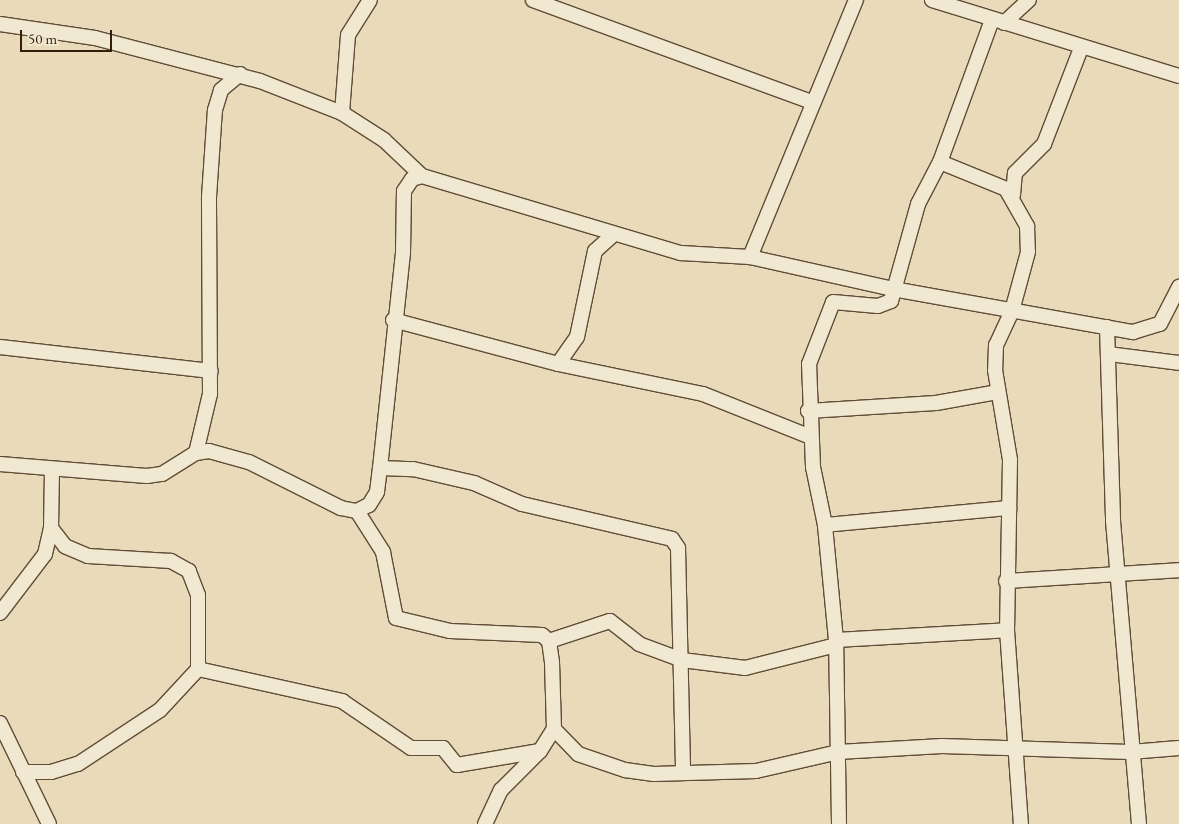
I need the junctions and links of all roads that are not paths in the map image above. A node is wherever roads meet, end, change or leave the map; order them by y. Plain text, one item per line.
1 (370, 0) edge
2 (533, 0) edge
3 (856, 0) edge
4 (932, 0) edge
5 (1029, 0) edge
6 (998, 21) junction
7 (0, 24) edge
8 (1081, 48) junction
9 (240, 74) junction
10 (1179, 76) edge
11 (812, 102) junction
12 (342, 114) junction
13 (940, 162) junction
14 (422, 176) junction
15 (1013, 195) junction
16 (613, 235) junction
17 (750, 257) junction
18 (1179, 286) edge
19 (893, 289) junction
20 (1012, 311) junction
21 (393, 320) junction
22 (1107, 327) junction
23 (0, 347) edge
24 (1109, 354) junction
25 (1179, 363) edge
26 (558, 364) junction
27 (211, 372) junction
28 (997, 392) junction
29 (808, 411) junction
30 (811, 437) junction
31 (196, 453) junction
32 (0, 464) edge
33 (380, 468) junction
34 (52, 470) junction
35 (1009, 508) junction
36 (357, 512) junction
37 (824, 525) junction
38 (51, 528) junction
39 (1179, 570) edge
40 (1117, 572) junction
41 (1006, 581) junction
42 (0, 613) edge
43 (1007, 630) junction
44 (549, 641) junction
45 (836, 643) junction
46 (682, 660) junction
47 (198, 669) junction
48 (0, 723) edge
49 (554, 729) junction
50 (1016, 747) junction
51 (1179, 748) edge
52 (540, 751) junction
53 (838, 752) junction
54 (1130, 752) junction
55 (23, 772) junction
56 (683, 773) junction
57 (49, 824) edge
58 (485, 824) edge
59 (839, 824) edge
60 (1021, 824) edge
61 (1138, 824) edge

1 - 12 street
2 - 11 street
3 - 11 street
4 - 6 street
5 - 6 street
6 - 8 street
6 - 13 street
7 - 9 street
8 - 10 street
8 - 15 street
9 - 12 street
9 - 27 street
11 - 17 street
12 - 14 street
13 - 15 street
13 - 19 street
14 - 16 street
14 - 21 street
15 - 20 street
16 - 17 street
16 - 26 street
17 - 19 street
18 - 22 street
19 - 20 street
19 - 29 street
20 - 22 street
20 - 28 street
21 - 26 street
21 - 33 street
22 - 24 street
23 - 27 street
24 - 25 street
24 - 40 street
26 - 30 street
27 - 31 street
28 - 29 street
28 - 35 street
29 - 30 street
30 - 37 street
31 - 34 street
31 - 36 street
32 - 34 street
33 - 36 street
33 - 46 street
34 - 38 street
35 - 37 street
35 - 41 street
36 - 44 street
37 - 45 street
38 - 42 street
38 - 47 street
39 - 40 street
40 - 41 street
40 - 54 street
41 - 43 street
43 - 45 street
43 - 50 street
44 - 46 street
44 - 49 street
45 - 46 street
45 - 53 street
46 - 56 street
47 - 52 street
47 - 55 street
48 - 55 street
49 - 52 street
49 - 56 street
50 - 53 street
50 - 54 street
50 - 60 street
51 - 54 street
52 - 58 street
53 - 56 street
53 - 59 street
54 - 61 street
55 - 57 street

